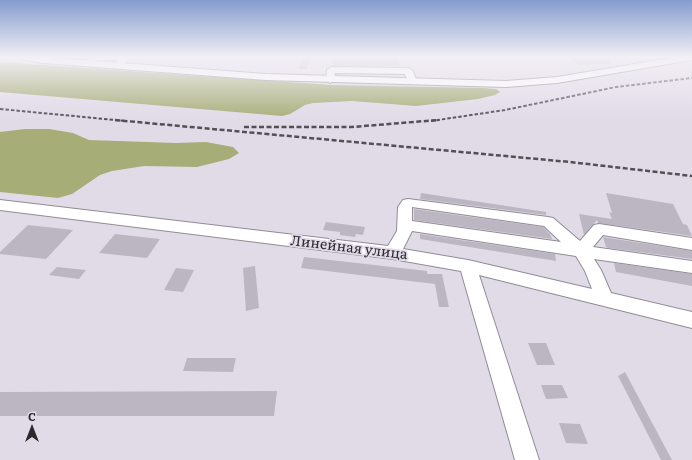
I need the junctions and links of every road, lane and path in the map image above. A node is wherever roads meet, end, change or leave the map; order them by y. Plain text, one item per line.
1 (297, 78) edge
2 (566, 78) edge
3 (0, 205) edge
4 (404, 225) junction
5 (692, 244) edge
6 (581, 251) junction
7 (393, 253) junction
8 (468, 266) junction
9 (692, 267) edge
10 (605, 299) junction
11 (692, 320) edge
12 (527, 460) edge

1 - 2 main road
3 - 7 street, Линейная улица
4 - 6 street
4 - 6 street
4 - 7 street
5 - 6 street
6 - 9 street
6 - 10 street
7 - 8 street, Линейная улица
8 - 10 street, Линейная улица
8 - 12 street
10 - 11 street, Линейная улица

